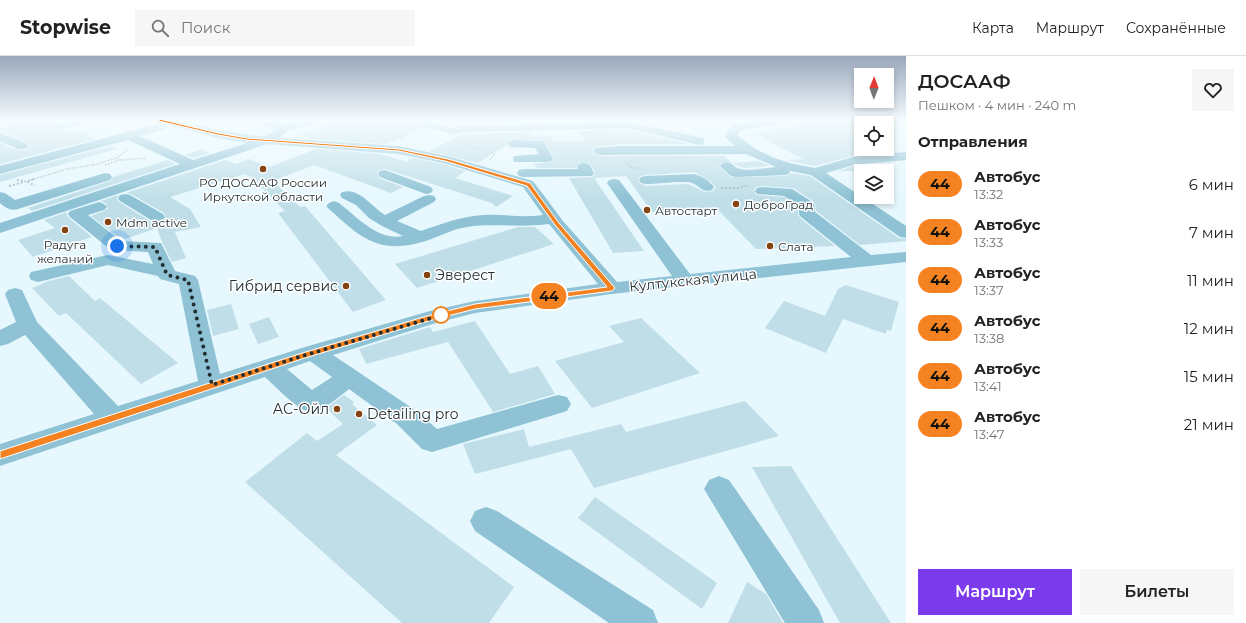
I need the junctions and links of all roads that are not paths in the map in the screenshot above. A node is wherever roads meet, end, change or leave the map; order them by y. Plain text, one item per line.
1 (106, 146) edge
2 (116, 146) edge
3 (155, 146) edge
4 (205, 146) edge
5 (249, 146) edge
6 (355, 146) edge
7 (503, 146) edge
8 (515, 146) edge
9 (616, 146) edge
10 (744, 146) edge
11 (516, 150) junction
12 (620, 150) junction
13 (749, 150) junction
14 (600, 151) dead end
15 (224, 154) junction
16 (175, 156) junction
17 (906, 156) edge
18 (155, 162) road end
19 (193, 165) junction
20 (121, 166) road end
21 (584, 167) dead end
22 (795, 169) junction
23 (0, 170) edge
24 (47, 171) dead end
25 (815, 172) junction
26 (385, 174) dead end
27 (526, 179) junction
28 (13, 185) edge
29 (707, 187) road end
30 (117, 195) junction
31 (347, 195) dead end
32 (334, 206) dead end
33 (157, 217) dead end
34 (553, 219) junction
35 (484, 220) junction
36 (385, 221) junction
37 (0, 228) edge
38 (405, 231) junction
39 (906, 233) edge
40 (420, 237) junction
41 (906, 257) edge
42 (868, 262) junction
43 (165, 272) junction
44 (38, 276) dead end
45 (685, 281) junction
46 (612, 288) junction
47 (15, 294) dead end
48 (28, 325) junction
49 (0, 339) edge
50 (313, 352) junction
51 (268, 367) junction
52 (349, 377) junction
53 (212, 385) junction
54 (558, 404) dead end
55 (113, 418) junction
56 (0, 455) edge
57 (720, 489) dead end
58 (486, 521) dead end
59 (640, 623) edge
60 (806, 623) edge

1 - 23 street
2 - 24 street
3 - 16 street
4 - 15 street
5 - 15 street
6 - 27 street
7 - 11 street
8 - 11 street
9 - 12 street
10 - 13 street
11 - 27 street
12 - 13 street
12 - 14 street
13 - 22 street
15 - 19 street
16 - 18 street
16 - 19 street
17 - 25 street
19 - 30 street
20 - 28 street
21 - 27 street
22 - 25 street
22 - 42 street
25 - 39 street
26 - 36 street
27 - 34 street
29 - 45 street
30 - 33 street
30 - 37 street
30 - 43 street
31 - 36 street
32 - 40 street
34 - 35 street
34 - 46 street
35 - 38 street
35 - 40 street
36 - 38 street
38 - 40 street
41 - 42 street, Култукская улица
42 - 45 street, Култукская улица
43 - 44 street
43 - 53 street
45 - 46 street, Култукская улица
46 - 50 street, Култукская улица
47 - 48 street
48 - 49 street
48 - 55 street
50 - 51 street, Култукская улица
50 - 52 street
51 - 52 street
51 - 53 street, Култукская улица
52 - 54 street
53 - 55 street, Култукская улица
55 - 56 street, Култукская улица
57 - 60 street
58 - 59 street

